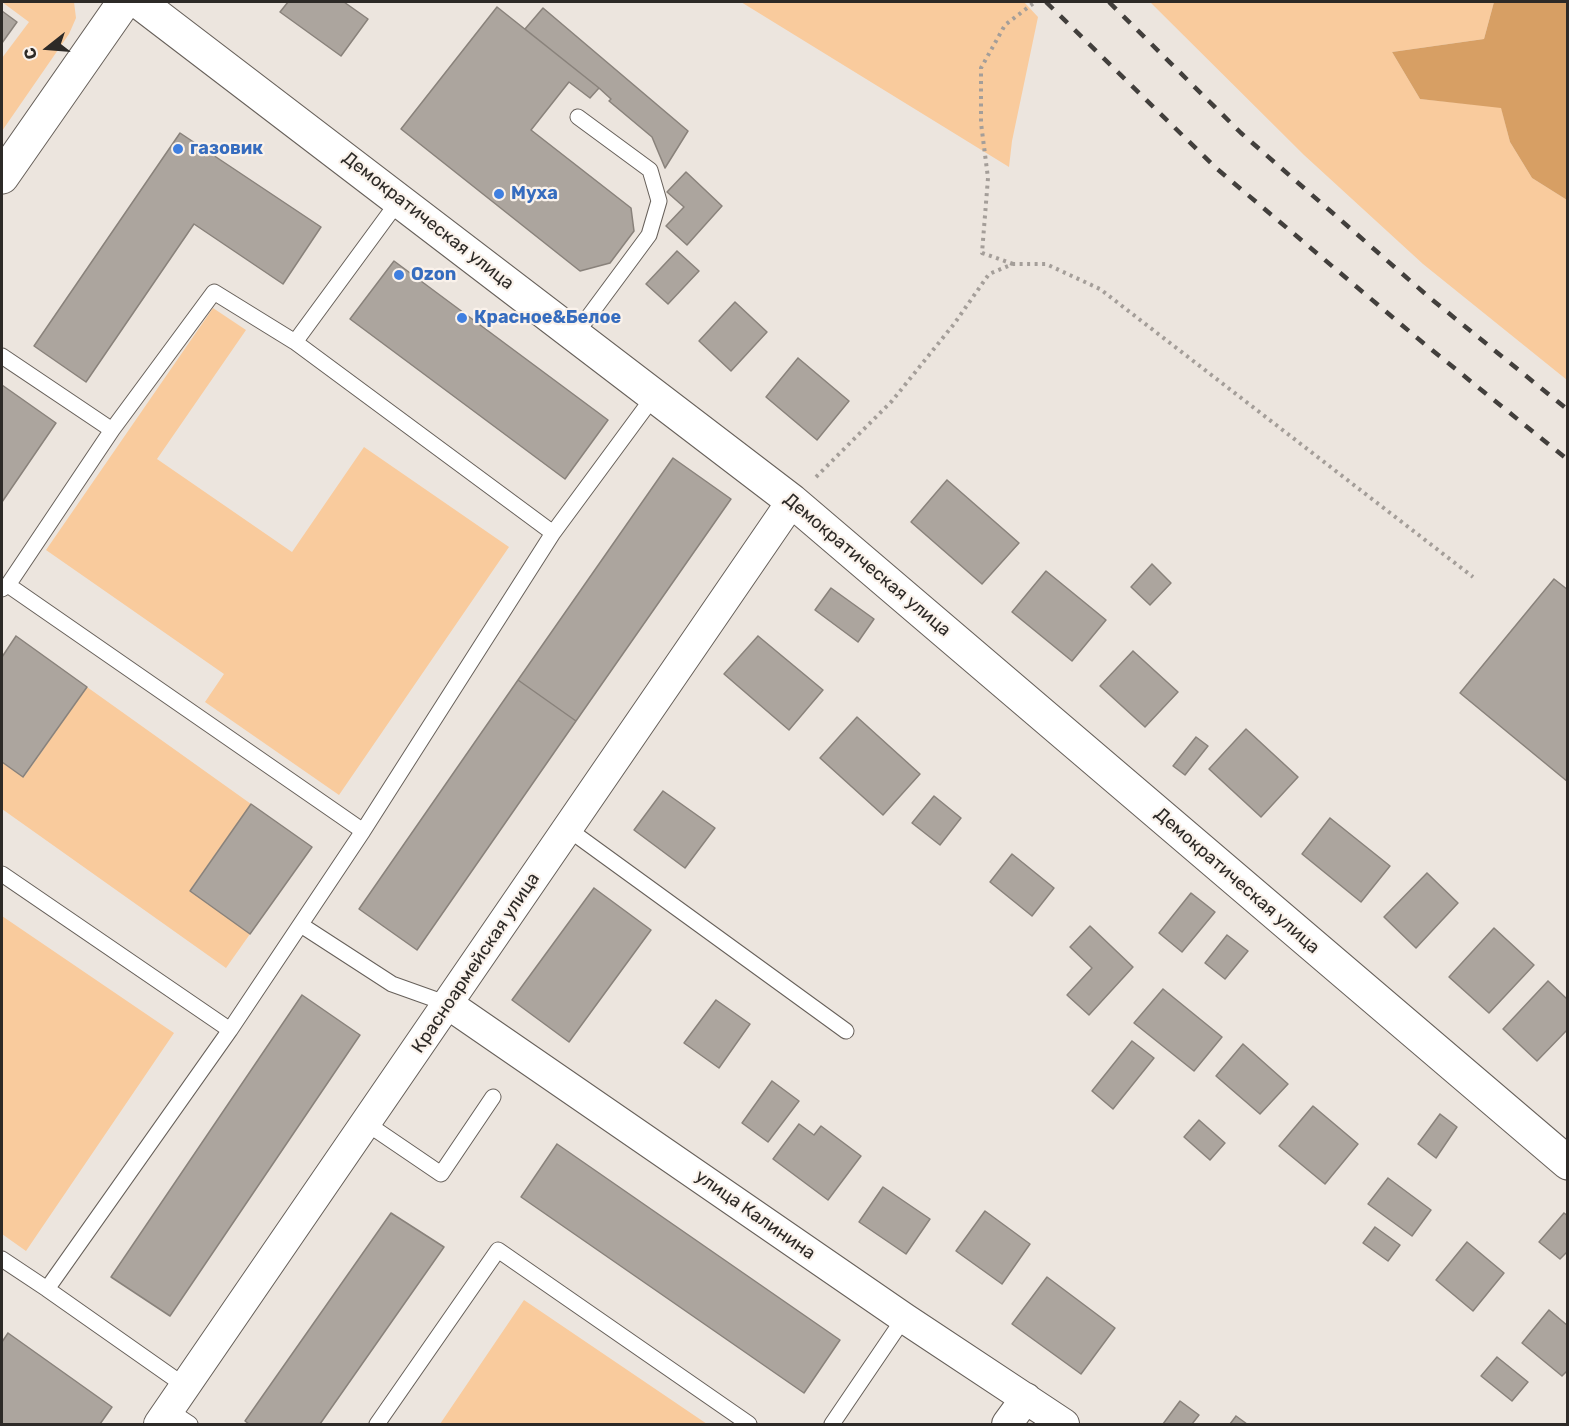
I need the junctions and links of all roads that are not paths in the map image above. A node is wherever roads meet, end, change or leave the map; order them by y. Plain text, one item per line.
1 (124, 2) edge
2 (139, 2) edge
3 (578, 117) dead end
4 (2, 177) edge
5 (400, 199) junction
6 (576, 335) junction
7 (294, 342) junction
8 (2, 356) edge
9 (654, 396) junction
10 (112, 430) junction
11 (792, 501) junction
12 (553, 533) junction
13 (5, 587) edge
14 (568, 829) junction
15 (363, 831) junction
16 (2, 874) edge
17 (301, 925) junction
18 (448, 1004) junction
19 (230, 1030) junction
20 (846, 1031) dead end
21 (494, 1097) dead end
22 (366, 1123) junction
23 (1568, 1163) edge
24 (2, 1259) edge
25 (47, 1289) junction
26 (904, 1318) junction
27 (1026, 1398) junction
28 (176, 1411) edge
29 (376, 1425) edge
30 (749, 1425) edge
31 (832, 1425) edge
32 (1007, 1425) edge
33 (1064, 1425) edge

1 - 4 street
2 - 5 street, Демократическая улица
3 - 6 lane
5 - 6 street, Демократическая улица
5 - 7 lane
6 - 9 street, Демократическая улица
7 - 10 lane
7 - 12 lane
8 - 10 lane
9 - 11 street, Демократическая улица
9 - 12 lane
10 - 13 lane
11 - 14 street, Красноармейская улица
11 - 23 street, Демократическая улица
12 - 15 lane
13 - 15 lane
14 - 18 street, Красноармейская улица
14 - 20 lane
15 - 17 lane
16 - 19 lane
17 - 18 lane
17 - 19 lane
18 - 22 street, Красноармейская улица
18 - 26 street, улица Калинина
19 - 25 lane
21 - 22 lane
22 - 28 street, Красноармейская улица
24 - 25 lane
25 - 28 lane
26 - 27 street, улица Калинина
26 - 31 lane
27 - 32 street
27 - 33 street, улица Калинина
29 - 30 lane

